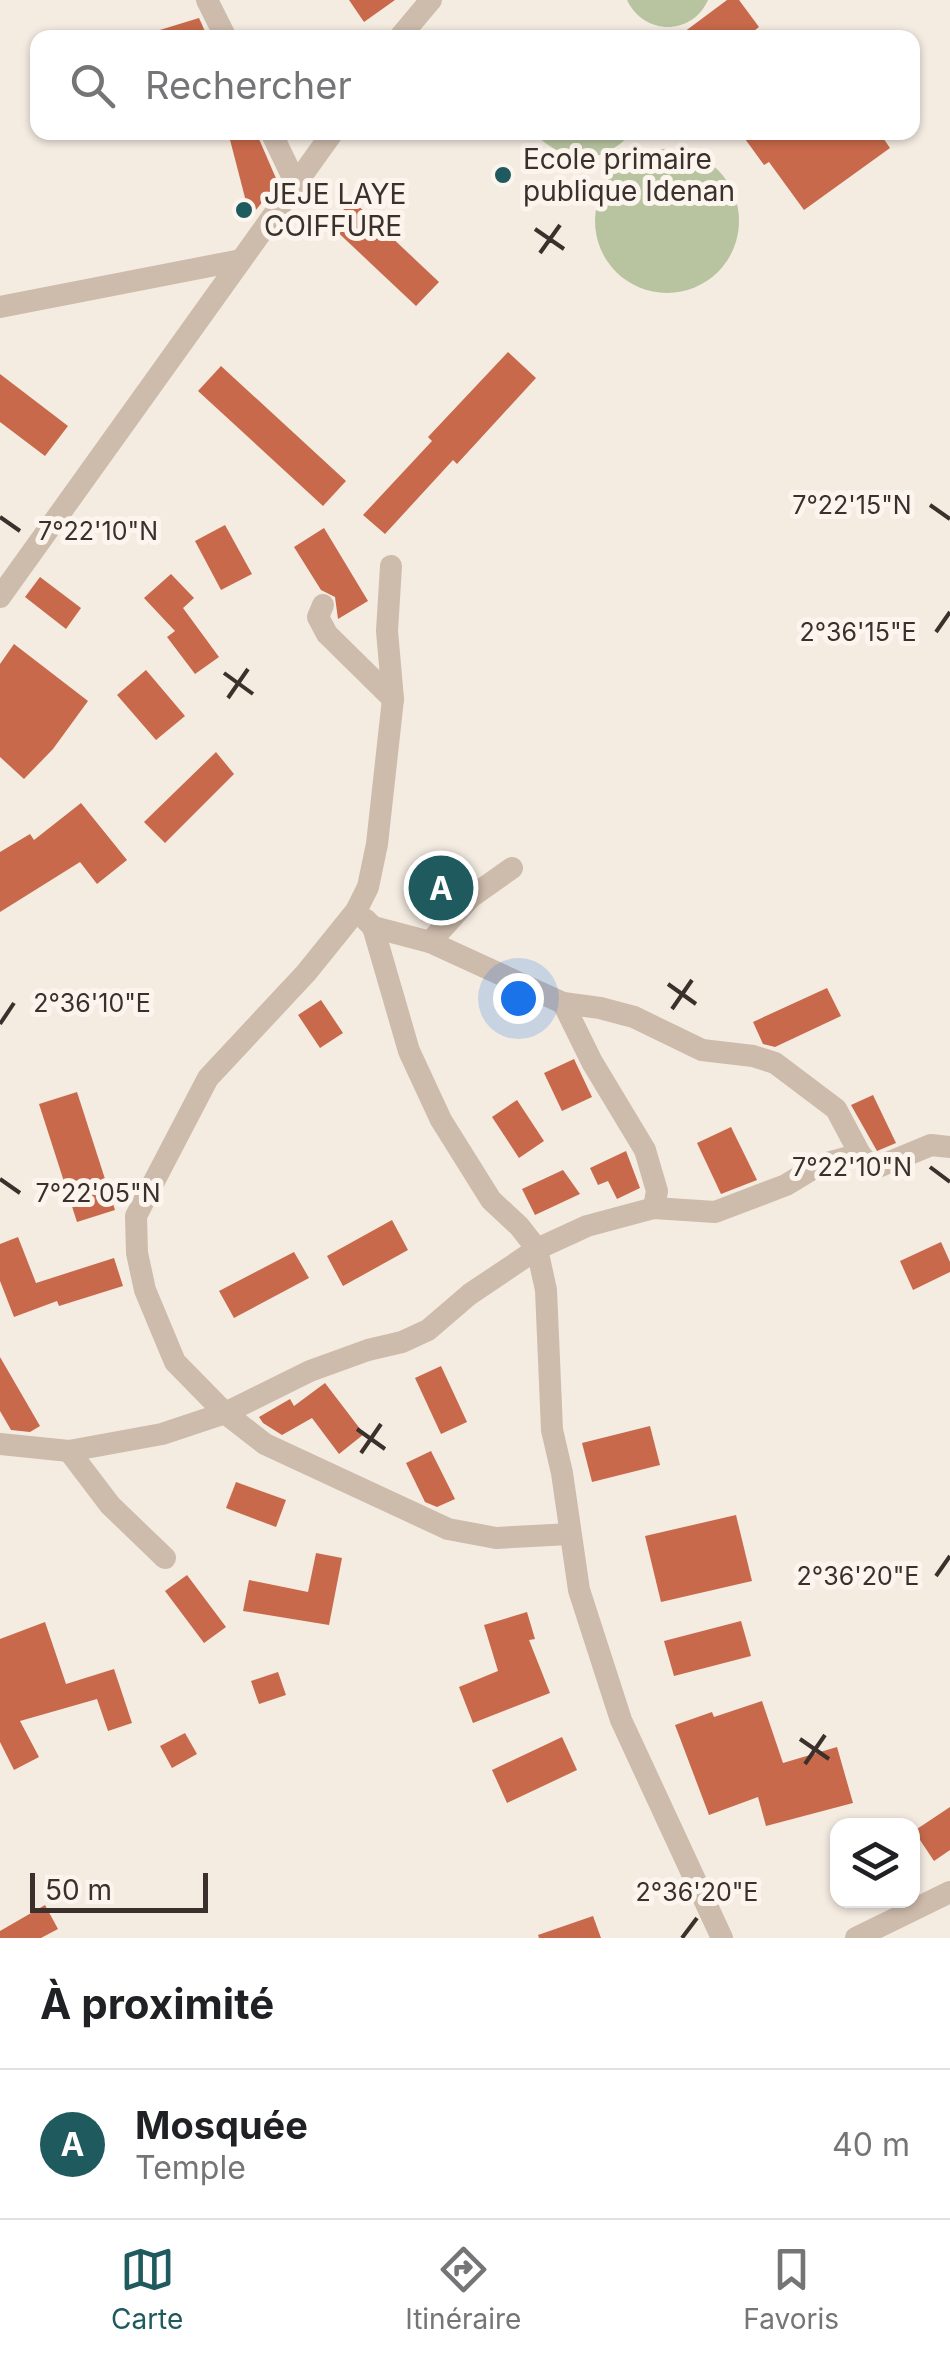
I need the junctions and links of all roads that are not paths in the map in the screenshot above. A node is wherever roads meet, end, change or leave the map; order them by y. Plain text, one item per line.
1 (207, 0) edge
2 (431, 0) edge
3 (222, 30) edge
4 (406, 30) edge
5 (276, 140) edge
6 (327, 140) edge
7 (296, 184) junction
8 (240, 260) junction
9 (0, 307) edge
10 (392, 566) dead end
11 (0, 598) edge
12 (323, 605) dead end
13 (393, 700) junction
14 (512, 868) dead end
15 (364, 919) junction
16 (430, 942) junction
17 (563, 1004) junction
18 (950, 1147) edge
19 (860, 1154) junction
20 (654, 1208) junction
21 (537, 1249) junction
22 (225, 1413) junction
23 (0, 1444) edge
24 (69, 1451) junction
25 (570, 1534) junction
26 (165, 1558) dead end
27 (950, 1892) edge
28 (722, 1938) edge
29 (856, 1938) edge

1 - 3 street
2 - 4 street
5 - 7 street
6 - 7 street
7 - 8 street
8 - 9 street
8 - 11 street
10 - 13 street
12 - 13 street
13 - 15 street
14 - 16 street
15 - 16 street
15 - 21 street
15 - 22 street
16 - 17 street
17 - 19 street
17 - 20 street
18 - 19 street
19 - 20 street
20 - 21 street
21 - 22 street
21 - 25 street
22 - 24 street
22 - 25 street
23 - 24 street
24 - 26 street
25 - 28 street
27 - 29 street

